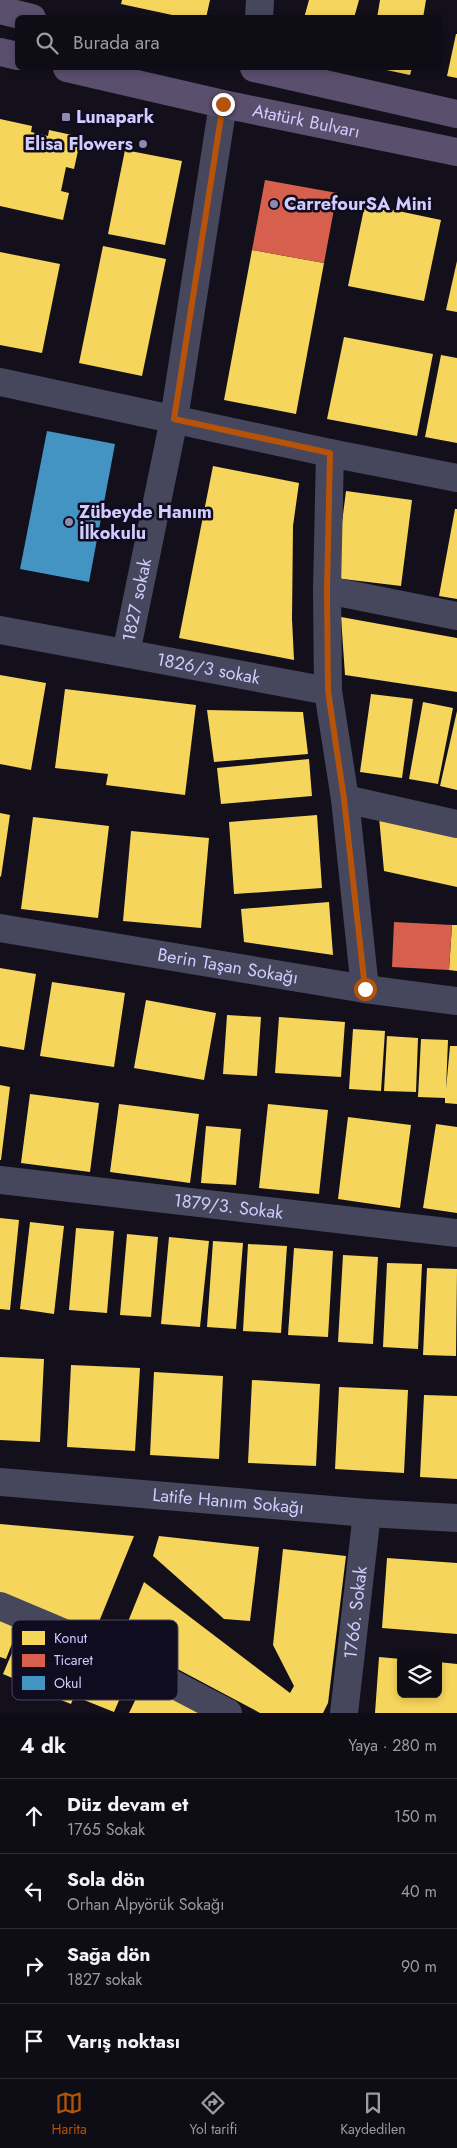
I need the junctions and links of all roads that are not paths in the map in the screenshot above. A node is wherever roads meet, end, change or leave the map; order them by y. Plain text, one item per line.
1 (260, 0) edge
2 (0, 10) edge
3 (20, 15) edge
4 (259, 15) edge
5 (0, 52) edge
6 (15, 55) edge
7 (76, 70) edge
8 (263, 70) edge
9 (223, 104) junction
10 (457, 114) edge
11 (457, 152) edge
12 (0, 382) edge
13 (174, 419) junction
14 (330, 453) junction
15 (457, 478) edge
16 (327, 590) junction
17 (457, 616) edge
18 (0, 630) edge
19 (126, 653) junction
20 (328, 691) junction
21 (344, 799) junction
22 (457, 824) edge
23 (0, 928) edge
24 (365, 989) junction
25 (457, 1001) edge
26 (0, 1180) edge
27 (457, 1233) edge
28 (0, 1482) edge
29 (367, 1513) junction
30 (457, 1518) edge
31 (0, 1606) edge
32 (33, 1620) edge
33 (178, 1687) edge
34 (228, 1713) edge
35 (344, 1713) edge

1 - 4 street
2 - 3 main road
5 - 6 main road
7 - 9 main road, Atatürk Bulvarı
8 - 10 main road
9 - 11 main road, Atatürk Bulvarı
9 - 13 street, 1827 sokak
12 - 13 street
13 - 14 street
13 - 19 street, 1827 sokak
14 - 15 street
14 - 16 street
16 - 17 street
16 - 20 street
18 - 19 street, 1826/3 sokak
19 - 20 street, 1826/3 sokak
20 - 21 street
21 - 22 street
21 - 24 street
23 - 24 street, Berin Taşan Sokağı
24 - 25 street, Berin Taşan Sokağı
26 - 27 street, 1879/3. Sokak
28 - 29 street, Latife Hanım Sokağı
29 - 30 street, Latife Hanım Sokağı
29 - 35 street, 1766. Sokak
31 - 32 street
33 - 34 street

